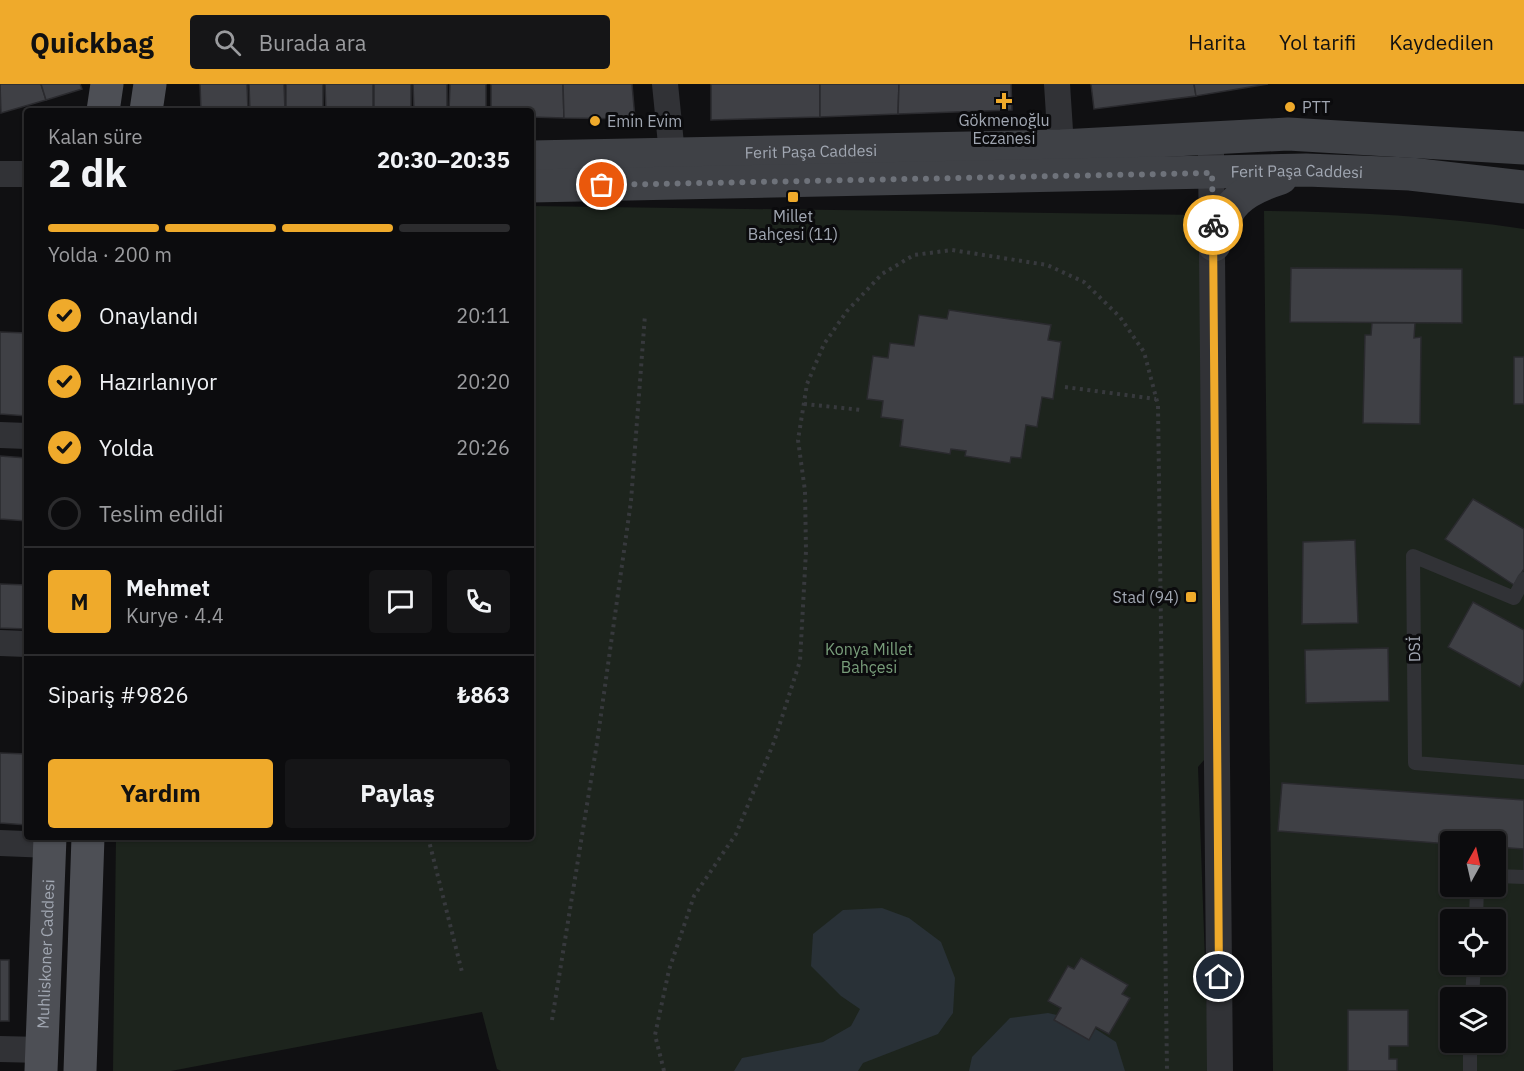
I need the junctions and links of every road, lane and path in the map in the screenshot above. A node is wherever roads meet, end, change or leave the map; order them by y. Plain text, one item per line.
1 (107, 84) edge
2 (150, 84) edge
3 (665, 84) edge
4 (1057, 84) edge
5 (103, 108) edge
6 (146, 108) edge
7 (1211, 138) junction
8 (1062, 146) junction
9 (1524, 148) edge
10 (672, 154) junction
11 (534, 157) edge
12 (1306, 170) junction
13 (1212, 173) junction
14 (0, 174) edge
15 (24, 174) edge
16 (534, 186) edge
17 (1524, 187) edge
18 (1214, 246) junction
19 (645, 315) dead end
20 (1065, 387) dead end
21 (1156, 399) junction
22 (804, 404) junction
23 (862, 410) dead end
24 (0, 435) edge
25 (24, 436) edge
26 (1524, 579) edge
27 (0, 643) edge
28 (24, 644) edge
29 (1524, 772) edge
30 (88, 840) edge
31 (429, 840) edge
32 (50, 841) edge
33 (0, 843) edge
34 (1506, 876) edge
35 (1524, 877) edge
36 (462, 972) dead end
37 (552, 1020) dead end
38 (0, 1049) edge
39 (1470, 1053) edge
40 (42, 1061) edge
41 (80, 1071) edge
42 (664, 1071) edge
43 (1167, 1071) edge
44 (1220, 1071) edge
45 (1470, 1071) edge

1 - 5 main road
2 - 6 main road
3 - 10 street
4 - 8 street
7 - 8 main road, Ferit Paşa Caddesi
7 - 9 main road, Ferit Paşa Caddesi
7 - 13 street
8 - 10 main road, Ferit Paşa Caddesi
10 - 11 main road, Ferit Paşa Caddesi
12 - 13 main road, Ferit Paşa Caddesi
12 - 17 main road, Ferit Paşa Caddesi
12 - 18 main road
13 - 16 main road, Ferit Paşa Caddesi
13 - 18 street
14 - 15 street
18 - 44 street
19 - 37 path
20 - 21 path
21 - 22 path
21 - 43 path
22 - 23 path
22 - 42 path
24 - 25 street
26 - 29 lane, DSİ
27 - 28 street
30 - 41 main road
31 - 36 path
32 - 33 street
32 - 40 main road, Muhliskoner Caddesi
34 - 35 lane
38 - 40 street
39 - 45 lane

